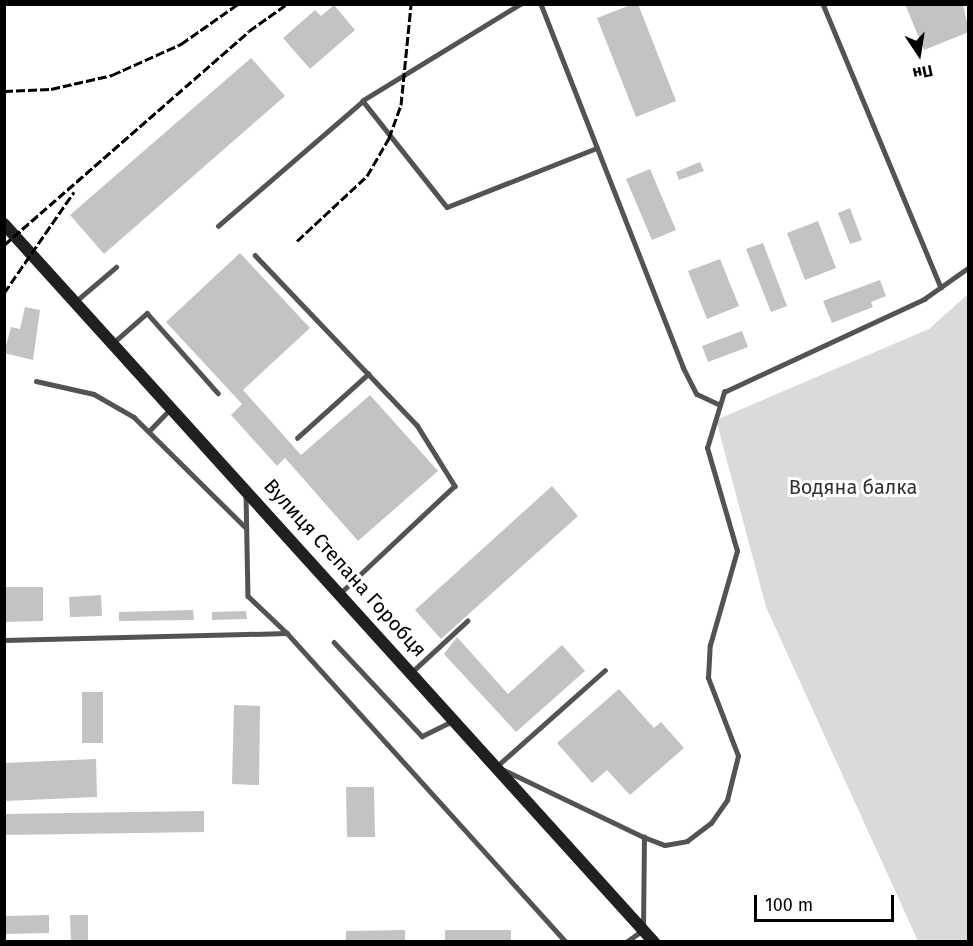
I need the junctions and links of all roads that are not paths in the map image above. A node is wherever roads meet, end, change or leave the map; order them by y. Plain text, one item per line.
1 (521, 4) edge
2 (541, 4) edge
3 (823, 4) edge
4 (363, 101) junction
5 (597, 148) junction
6 (4, 224) edge
7 (218, 226) dead end
8 (255, 255) dead end
9 (116, 267) dead end
10 (969, 268) edge
11 (941, 287) junction
12 (75, 302) junction
13 (113, 343) junction
14 (368, 374) junction
15 (36, 381) dead end
16 (218, 393) dead end
17 (718, 404) junction
18 (172, 408) junction
19 (148, 431) junction
20 (297, 438) dead end
21 (246, 489) junction
22 (245, 527) junction
23 (342, 592) junction
24 (467, 621) dead end
25 (287, 633) junction
26 (4, 640) edge
27 (334, 642) dead end
28 (605, 670) dead end
29 (413, 671) junction
30 (455, 719) junction
31 (497, 766) junction
32 (644, 837) junction
33 (643, 930) junction
34 (566, 942) edge
35 (627, 942) edge
36 (654, 942) edge

1 - 4 lane
2 - 5 lane
3 - 11 lane
4 - 5 lane
4 - 7 lane
5 - 17 lane
6 - 12 main road, Вулиця Степана Горобця
8 - 14 lane
9 - 12 lane
10 - 11 lane
11 - 17 lane
12 - 13 main road, Вулиця Степана Горобця
13 - 16 lane
13 - 18 main road, Вулиця Степана Горобця
14 - 20 lane
14 - 23 lane
15 - 19 lane
17 - 32 lane
18 - 19 lane
18 - 21 main road, Вулиця Степана Горобця
19 - 22 lane
21 - 22 lane
21 - 23 main road, Вулиця Степана Горобця
22 - 25 lane
23 - 29 main road, Вулиця Степана Горобця
24 - 29 lane
25 - 26 lane
25 - 34 lane
27 - 30 lane
28 - 31 lane
29 - 30 main road, Вулиця Степана Горобця
30 - 31 main road, Вулиця Степана Горобця
31 - 32 lane
31 - 33 main road, Вулиця Степана Горобця
32 - 33 lane
33 - 35 lane
33 - 36 main road, Вулиця Степана Горобця

